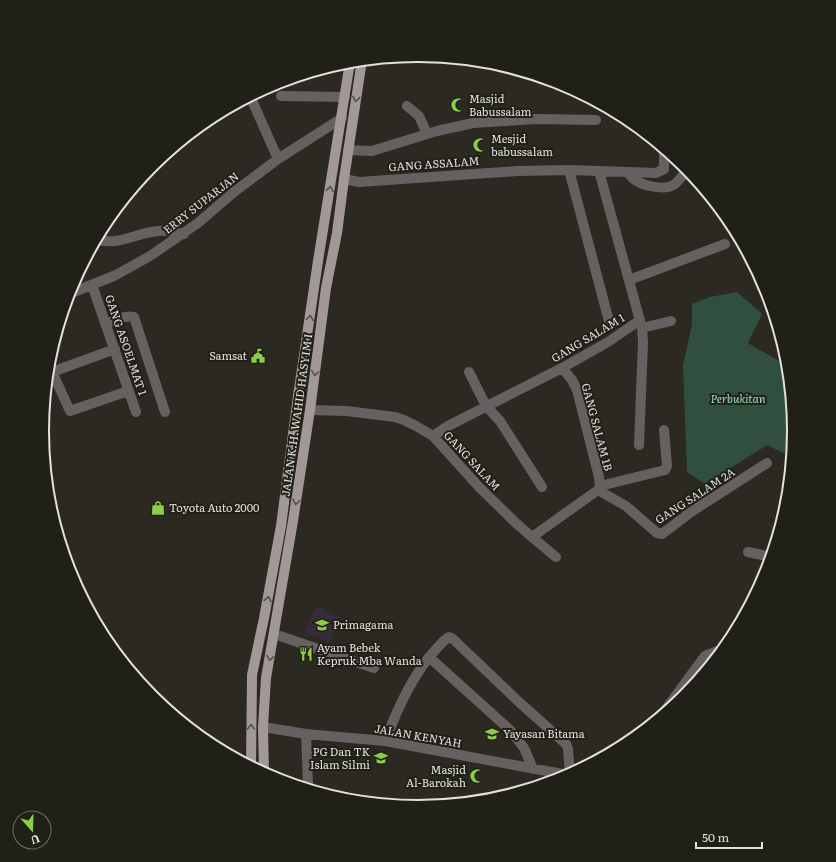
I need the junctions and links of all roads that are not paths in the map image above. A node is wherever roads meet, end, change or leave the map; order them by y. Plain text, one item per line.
1 (361, 67) edge
2 (349, 68) edge
3 (281, 96) dead end
4 (345, 97) junction
5 (252, 101) edge
6 (407, 106) dead end
7 (342, 118) junction
8 (596, 120) dead end
9 (427, 134) junction
10 (348, 150) junction
11 (664, 157) edge
12 (278, 159) junction
13 (569, 170) junction
14 (599, 171) junction
15 (630, 173) junction
16 (683, 174) edge
17 (344, 179) junction
18 (184, 234) junction
19 (101, 241) edge
20 (725, 244) dead end
21 (331, 260) junction
22 (318, 261) junction
23 (628, 280) junction
24 (92, 285) junction
25 (77, 291) edge
26 (671, 321) dead end
27 (106, 324) junction
28 (641, 324) junction
29 (610, 325) dead end
30 (115, 349) junction
31 (55, 368) edge
32 (562, 368) junction
33 (469, 372) dead end
34 (53, 376) edge
35 (128, 391) junction
36 (486, 406) junction
37 (310, 410) junction
38 (136, 412) dead end
39 (165, 412) dead end
40 (664, 430) dead end
41 (433, 436) junction
42 (639, 445) dead end
43 (767, 463) dead end
44 (542, 487) dead end
45 (599, 488) junction
46 (532, 537) junction
47 (748, 552) dead end
48 (765, 556) edge
49 (556, 558) dead end
50 (274, 634) junction
51 (713, 653) edge
52 (429, 657) junction
53 (374, 668) dead end
54 (252, 675) junction
55 (266, 678) junction
56 (677, 693) edge
57 (263, 727) junction
58 (306, 734) junction
59 (385, 741) junction
60 (251, 760) edge
61 (264, 766) edge
62 (569, 768) edge
63 (533, 770) junction
64 (556, 773) edge
65 (308, 783) edge

1 -> 10 main road, JALAN K.H. WAHID HASYIM I
2 - 4 main road, JALAN K.H. WAHID HASYIM I
3 - 4 street
4 - 7 main road, JALAN K.H. WAHID HASYIM I
5 - 12 street
6 - 9 street
7 - 12 street, ERRY SUPARJAN
22 -> 7 main road, JALAN K.H. WAHID HASYIM I
8 - 9 street
9 - 10 street
10 - 17 main road, JALAN K.H. WAHID HASYIM I
11 - 15 street, GANG ASSALAM
12 - 18 street, ERRY SUPARJAN
13 - 14 street, GANG ASSALAM
13 - 17 street, GANG ASSALAM
13 - 29 street
14 - 15 street, GANG ASSALAM
14 - 23 street, GANG SALAM 1
15 - 16 street
17 - 21 main road, JALAN K.H. WAHID HASYIM I
18 - 19 street
18 - 24 street, ERRY SUPARJAN
20 - 23 street
21 - 22 main road
21 -> 37 main road, JALAN K.H. WAHID HASYIM I
54 -> 22 main road, JALAN K.H. WAHID HASYIM I
23 - 28 street, GANG SALAM 1
24 - 25 street, ERRY SUPARJAN
24 - 27 street, GANG ASOELMAT 1
26 - 28 street
27 - 30 street, GANG ASOELMAT 1
27 - 39 street
28 - 32 street, GANG SALAM 1
28 - 42 street
30 - 31 street
30 - 35 street, GANG ASOELMAT 1
32 - 36 street, GANG SALAM 1
32 - 45 street, GANG SALAM 1B
33 - 36 street
34 - 35 street
35 - 38 street, GANG ASOELMAT 1
36 - 41 street, GANG SALAM 1
36 - 44 street
37 - 41 street, GANG SALAM
37 -> 50 main road, JALAN K.H. WAHID HASYIM I
40 - 45 street
41 - 46 street, GANG SALAM
43 - 45 street, GANG SALAM 2A
45 - 46 street
46 - 49 street
47 - 48 street
50 - 53 street
50 -> 55 main road, JALAN K.H. WAHID HASYIM I
51 - 56 street
52 - 59 street
52 - 62 street
52 - 63 street
54 - 55 main road
60 -> 54 main road, JALAN K.H. WAHID HASYIM I
55 - 57 main road, JALAN K.H. WAHID HASYIM I
57 - 58 street, JALAN KENYAH
57 - 61 main road, JALAN K.H. WAHID HASYIM I
58 - 59 street, JALAN KENYAH
58 - 65 street
59 - 63 street, JALAN KENYAH
63 - 64 street, JALAN KENYAH

